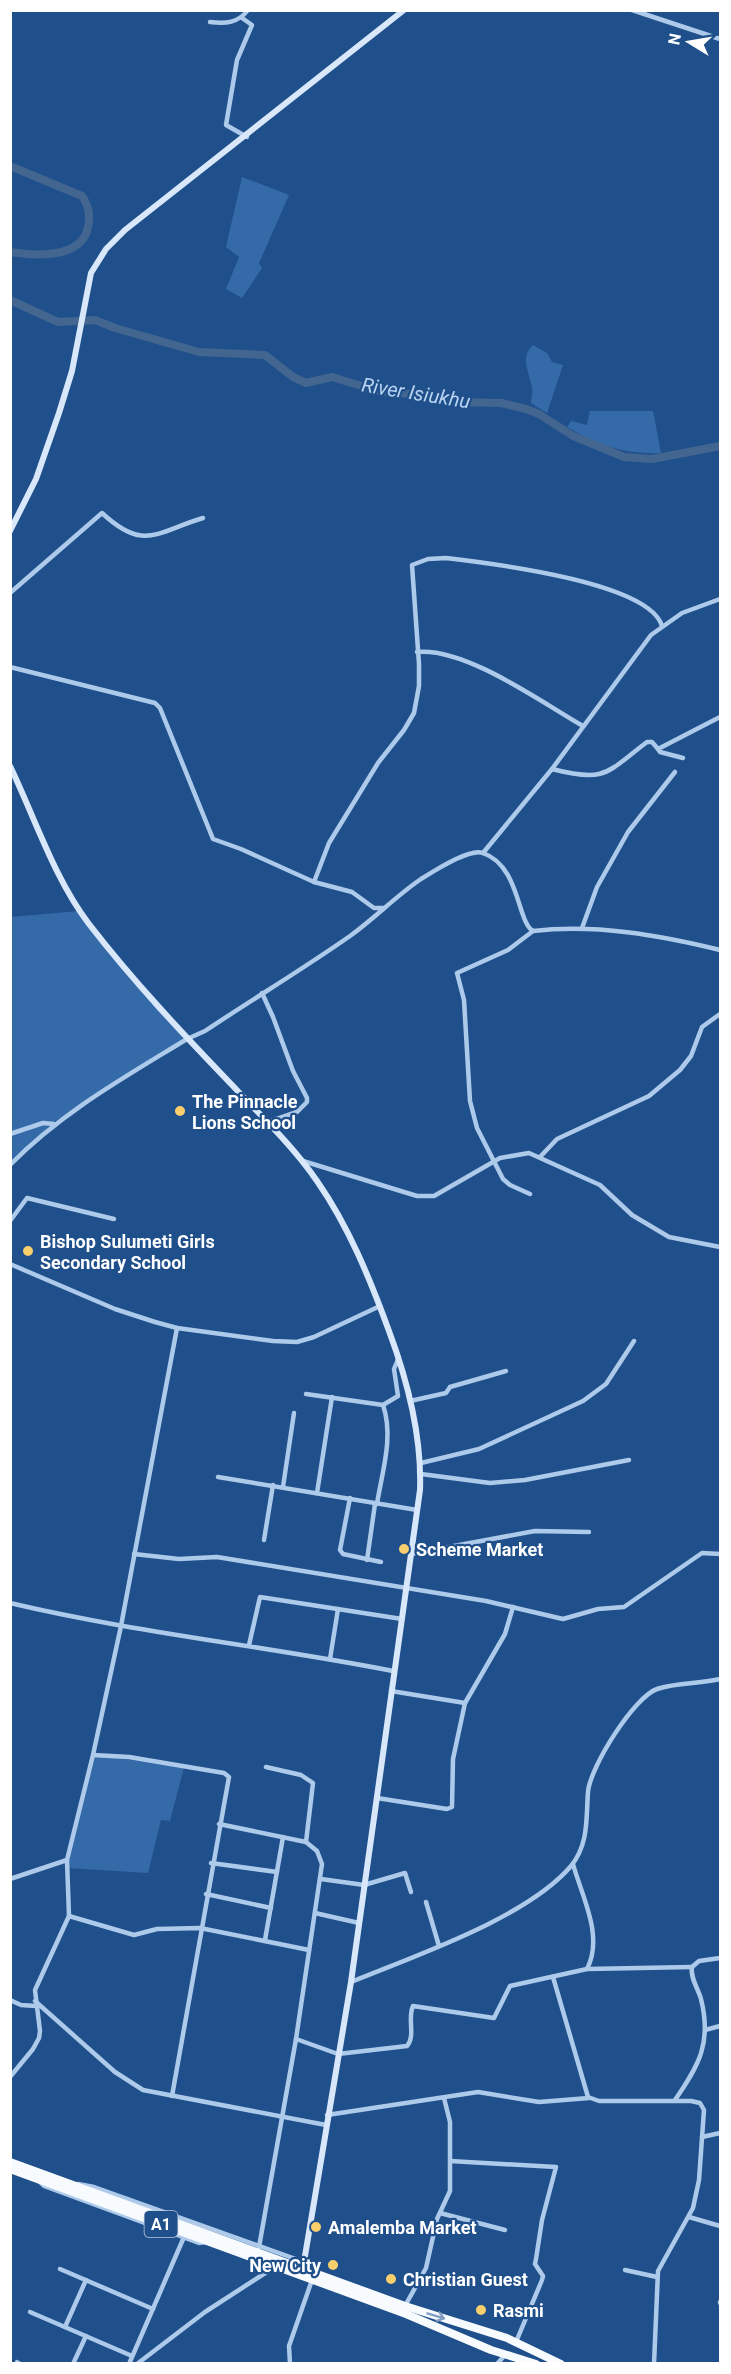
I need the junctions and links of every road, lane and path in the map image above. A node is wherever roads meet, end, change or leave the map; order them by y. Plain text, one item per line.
1 (248, 10) edge
2 (404, 10) edge
3 (632, 10) edge
4 (242, 18) junction
5 (210, 22) dead end
6 (720, 39) edge
7 (247, 136) junction
8 (203, 518) dead end
9 (10, 531) edge
10 (10, 593) edge
11 (720, 599) edge
12 (662, 626) junction
13 (417, 652) junction
14 (10, 667) edge
15 (720, 717) edge
16 (583, 726) junction
17 (658, 749) junction
18 (683, 758) dead end
19 (10, 766) edge
20 (552, 770) junction
21 (675, 772) dead end
22 (483, 853) junction
23 (314, 882) junction
24 (383, 908) junction
25 (582, 928) junction
26 (533, 931) junction
27 (720, 950) edge
28 (262, 993) junction
29 (720, 1014) edge
30 (187, 1039) junction
31 (268, 1122) junction
32 (54, 1124) junction
33 (10, 1134) edge
34 (540, 1157) junction
35 (303, 1161) junction
36 (492, 1162) junction
37 (10, 1165) edge
38 (530, 1194) dead end
39 (114, 1219) dead end
40 (10, 1221) edge
41 (720, 1247) edge
42 (10, 1264) edge
43 (380, 1306) junction
44 (177, 1328) junction
45 (634, 1341) dead end
46 (399, 1357) junction
47 (506, 1371) dead end
48 (306, 1394) dead end
49 (332, 1397) junction
50 (410, 1401) junction
51 (383, 1405) junction
52 (294, 1413) dead end
53 (629, 1460) dead end
54 (421, 1464) junction
55 (421, 1474) junction
56 (218, 1477) dead end
57 (273, 1485) junction
58 (283, 1487) junction
59 (317, 1492) junction
60 (350, 1498) junction
61 (376, 1504) junction
62 (417, 1510) junction
63 (589, 1532) dead end
64 (264, 1540) dead end
65 (134, 1554) junction
66 (411, 1554) junction
67 (720, 1554) edge
68 (367, 1560) junction
69 (381, 1562) dead end
70 (407, 1590) junction
71 (10, 1603) edge
72 (513, 1607) junction
73 (338, 1609) junction
74 (402, 1619) junction
75 (121, 1626) junction
76 (249, 1645) junction
77 (330, 1659) junction
78 (393, 1671) junction
79 (720, 1679) edge
80 (391, 1691) junction
81 (465, 1703) junction
82 (93, 1755) junction
83 (266, 1767) dead end
84 (377, 1798) junction
85 (219, 1824) junction
86 (283, 1837) junction
87 (306, 1842) junction
88 (67, 1860) junction
89 (211, 1863) junction
90 (573, 1864) junction
91 (277, 1872) junction
92 (10, 1879) edge
93 (321, 1879) junction
94 (364, 1885) junction
95 (411, 1892) dead end
96 (206, 1894) junction
97 (426, 1902) dead end
98 (271, 1908) junction
99 (315, 1912) junction
100 (69, 1916) junction
101 (359, 1923) junction
102 (200, 1928) junction
103 (265, 1940) junction
104 (439, 1946) junction
105 (309, 1950) junction
106 (720, 1958) edge
107 (692, 1967) junction
108 (587, 1969) junction
109 (553, 1977) junction
110 (351, 1982) junction
111 (10, 2001) edge
112 (35, 2004) junction
113 (720, 2026) edge
114 (705, 2030) junction
115 (296, 2039) junction
116 (338, 2054) junction
117 (10, 2077) edge
118 (172, 2096) junction
119 (444, 2098) junction
120 (589, 2098) junction
121 (675, 2100) junction
122 (327, 2115) junction
123 (281, 2118) junction
124 (326, 2126) junction
125 (720, 2133) edge
126 (702, 2137) junction
127 (450, 2161) junction
128 (10, 2162) edge
129 (10, 2169) edge
130 (37, 2179) junction
131 (72, 2184) junction
132 (440, 2213) junction
133 (689, 2217) junction
134 (720, 2226) edge
135 (505, 2230) dead end
136 (184, 2237) junction
137 (208, 2242) junction
138 (259, 2247) junction
139 (304, 2262) junction
140 (276, 2266) junction
141 (60, 2270) dead end
142 (625, 2270) dead end
143 (315, 2277) junction
144 (657, 2277) junction
145 (86, 2280) junction
146 (405, 2306) junction
147 (153, 2309) junction
148 (30, 2312) dead end
149 (65, 2327) junction
150 (496, 2335) junction
151 (86, 2336) junction
152 (516, 2342) junction
153 (491, 2350) junction
154 (505, 2355) junction
155 (132, 2356) junction
156 (73, 2364) edge
157 (129, 2364) edge
158 (136, 2364) edge
159 (290, 2364) edge
160 (497, 2364) edge
161 (536, 2364) edge
162 (561, 2364) edge
163 (654, 2364) edge

1 - 4 street
2 - 7 main road
3 - 6 street
4 - 5 street
4 - 7 street
7 - 9 main road
8 - 10 street
11 - 12 street
12 - 13 street
12 - 16 street
13 - 16 street
13 - 23 street
14 - 23 street
15 - 17 street
16 - 20 street
17 - 18 street
17 - 20 street
19 - 30 main road
20 - 22 street
21 - 25 street
22 - 24 street
22 - 26 street
23 - 24 street
24 - 28 street
25 - 26 street
25 - 27 street
26 - 36 street
28 - 30 street
28 - 31 street
29 - 34 street
30 - 31 main road
30 - 32 street
31 - 35 main road
32 - 33 street
32 - 37 street
34 - 36 street
34 - 41 street
35 - 36 street
35 - 43 main road
36 - 38 street
39 - 40 street
42 - 44 street
43 - 44 street
43 - 46 main road
44 - 65 street
45 - 54 street
46 - 50 main road
46 - 51 street
47 - 50 street
48 - 49 street
49 - 51 street
49 - 59 street
50 - 54 main road
51 - 61 street
52 - 58 street
53 - 55 street
54 - 55 main road
55 - 62 main road
56 - 57 street
57 - 58 street
57 - 64 street
58 - 59 street
59 - 60 street
60 - 61 street
60 - 68 street
61 - 62 street
61 - 68 street
62 - 66 main road
63 - 66 street
65 - 70 street
65 - 75 street
66 - 70 main road
67 - 72 street
68 - 69 street
70 - 72 street
70 - 74 main road
71 - 75 street
72 - 81 street
73 - 74 street
73 - 76 street
73 - 77 street
74 - 78 main road
75 - 76 street
75 - 82 street
76 - 77 street
77 - 78 street
78 - 80 main road
79 - 90 street
80 - 81 street
80 - 84 main road
81 - 84 street
82 - 85 street
82 - 88 street
83 - 87 street
84 - 94 main road
85 - 86 street
85 - 89 street
86 - 87 street
86 - 91 street
87 - 93 street
88 - 92 street
88 - 100 street
89 - 91 street
89 - 96 street
90 - 104 street
90 - 108 street
91 - 98 street
93 - 94 street
93 - 99 street
94 - 95 street
94 - 101 main road
96 - 98 street
96 - 102 street
97 - 104 street
98 - 103 street
99 - 101 street
99 - 105 street
100 - 102 street
100 - 112 street
101 - 110 main road
102 - 103 street
102 - 118 street
103 - 105 street
104 - 110 street
105 - 115 street
106 - 107 street
107 - 108 street
107 - 114 street
108 - 109 street
109 - 116 street
109 - 120 street
110 - 116 main road
111 - 112 street
112 - 117 street
112 - 118 street
113 - 114 street
114 - 121 street
115 - 116 street
115 - 123 street
116 - 122 main road
118 - 123 street
119 - 120 street
119 - 122 street
119 - 127 street
120 - 121 street
121 - 126 street
122 - 124 main road
123 - 124 street
123 - 138 street
124 - 139 main road
125 - 126 street
126 - 133 street
127 - 132 street
127 - 152 street
128 - 131 highway, A1
129 - 130 highway, A1
130 - 136 street
130 - 137 highway, A1
131 - 138 street
131 - 143 highway, A1
132 - 135 street
132 - 146 street
133 - 134 street
133 - 144 street
136 - 137 street
136 - 147 street
137 - 140 highway, A1
138 - 139 street
139 - 143 street
140 - 143 highway, A1
140 - 158 street
141 - 145 street
142 - 144 street
143 - 146 highway, A1
143 - 153 highway, A1
143 - 159 street
144 - 163 street
145 - 147 street
145 - 149 street
146 -> 150 highway, A1
147 - 155 street
148 - 149 street
149 - 151 street
150 - 152 highway, A1
150 - 153 highway
151 - 155 street
151 - 156 street
152 - 162 highway, A1
153 - 154 highway, A1
154 - 160 street
154 - 161 highway, A1
155 - 157 street

